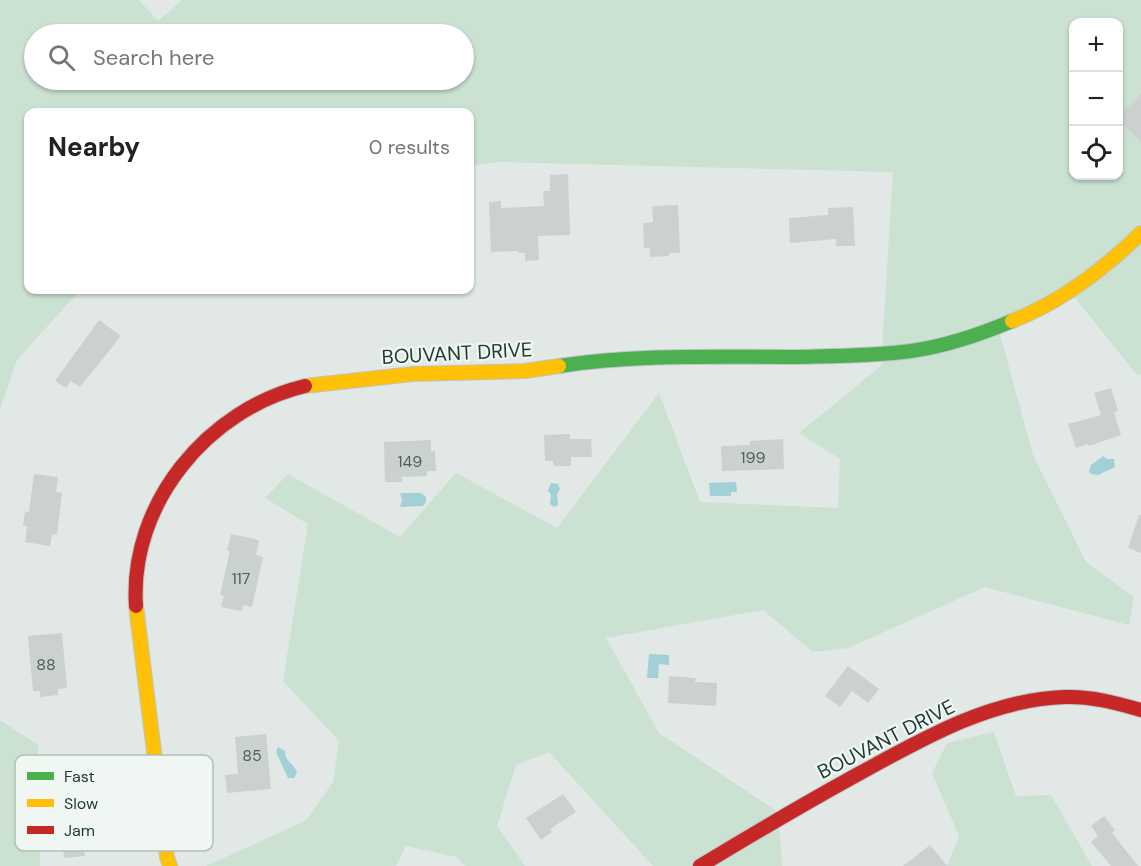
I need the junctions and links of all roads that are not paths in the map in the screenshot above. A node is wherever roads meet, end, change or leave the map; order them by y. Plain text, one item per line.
1 (1141, 232) edge
2 (1141, 710) edge
3 (154, 755) edge
4 (166, 851) edge
5 (170, 866) edge
6 (700, 866) edge

1 - 3 street, BOUVANT DRIVE
2 - 6 street, BOUVANT DRIVE
4 - 5 street, BOUVANT DRIVE

